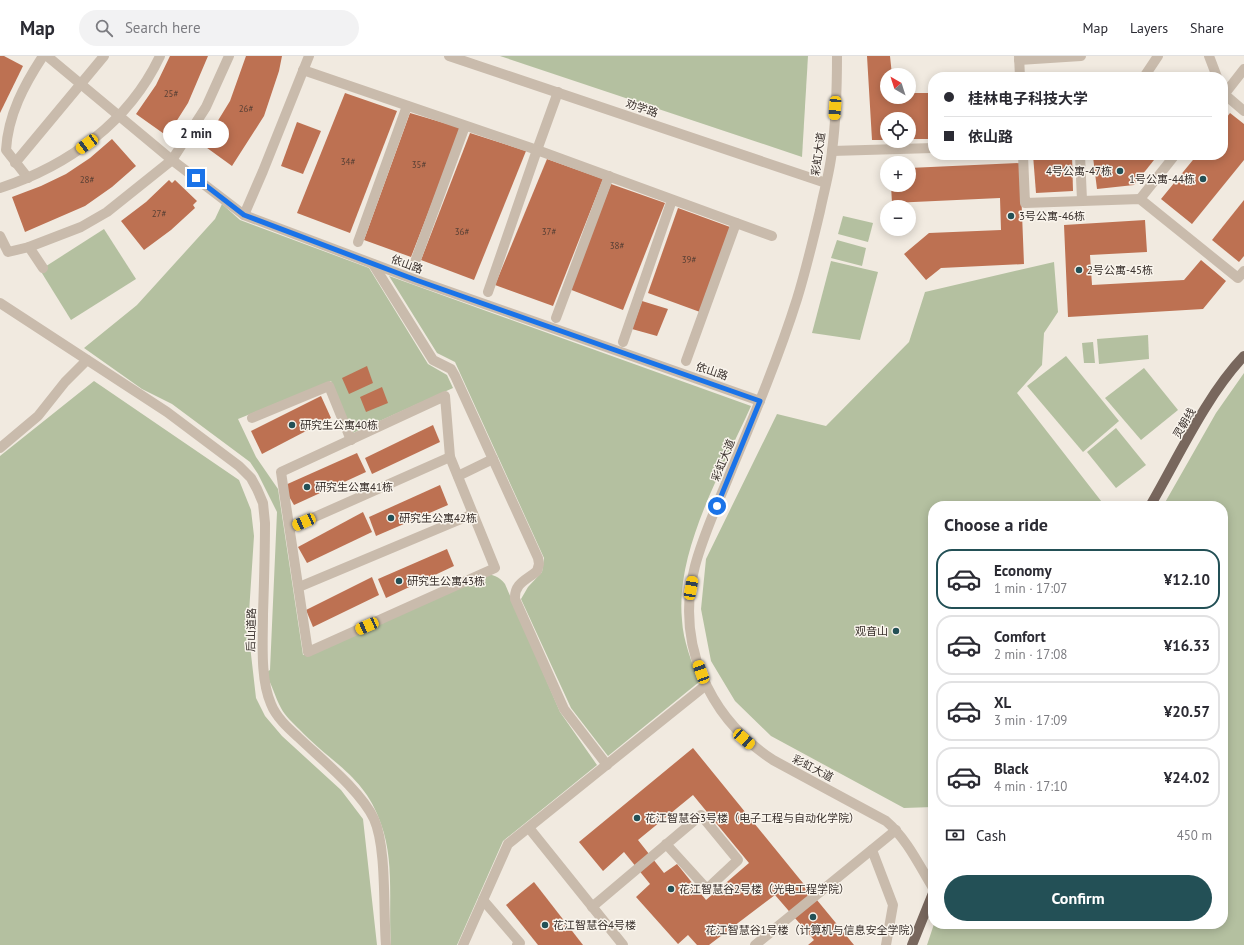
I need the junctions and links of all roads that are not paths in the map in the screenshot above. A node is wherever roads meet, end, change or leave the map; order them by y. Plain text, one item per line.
1 (43, 56) edge
2 (47, 56) edge
3 (104, 56) edge
4 (160, 56) edge
5 (229, 56) edge
6 (309, 56) edge
7 (449, 56) edge
8 (837, 56) edge
9 (1081, 56) edge
10 (1158, 56) edge
11 (1209, 56) edge
12 (1019, 58) edge
13 (303, 70) junction
14 (1244, 70) edge
15 (1020, 72) edge
16 (1147, 72) edge
17 (1215, 72) edge
18 (81, 83) junction
19 (1228, 89) edge
20 (558, 92) junction
21 (1228, 99) edge
22 (407, 106) junction
23 (1244, 111) edge
24 (120, 115) junction
25 (466, 126) junction
26 (928, 148) edge
27 (537, 150) junction
28 (832, 150) junction
29 (172, 160) junction
30 (1023, 160) edge
31 (1080, 160) edge
32 (1171, 160) edge
33 (15, 162) junction
34 (609, 176) junction
35 (28, 178) junction
36 (826, 183) junction
37 (0, 188) edge
38 (1140, 199) junction
39 (672, 200) junction
40 (1082, 200) junction
41 (244, 215) junction
42 (736, 222) junction
43 (0, 236) edge
44 (772, 236) dead end
45 (358, 242) dead end
46 (29, 247) junction
47 (415, 262) dead end
48 (373, 264) junction
49 (43, 268) dead end
50 (1244, 271) edge
51 (488, 292) dead end
52 (0, 303) edge
53 (556, 318) dead end
54 (623, 342) dead end
55 (1244, 356) edge
56 (87, 360) junction
57 (686, 361) dead end
58 (760, 401) junction
59 (252, 418) dead end
60 (351, 440) junction
61 (0, 448) edge
62 (450, 457) junction
63 (493, 459) junction
64 (458, 476) junction
65 (1153, 501) edge
66 (473, 514) junction
67 (290, 528) junction
68 (299, 587) junction
69 (706, 685) junction
70 (606, 765) junction
71 (529, 828) junction
72 (896, 830) junction
73 (666, 844) junction
74 (872, 850) junction
75 (928, 880) edge
76 (483, 900) junction
77 (928, 905) edge
78 (592, 907) junction
79 (386, 945) edge
80 (463, 945) edge
81 (517, 945) edge
82 (623, 945) edge
83 (755, 945) edge
84 (886, 945) edge
85 (912, 945) edge

1 - 33 street
2 - 18 street, 依山路
3 - 18 street
4 - 24 street
5 - 29 street
6 - 13 street
7 - 20 street, 劝学路
8 - 28 street, 彩虹大道
9 - 12 street
10 - 16 street
11 - 17 street
12 - 15 street
13 - 22 street
13 - 41 street
14 - 19 street
18 - 24 street, 依山路
18 - 33 street
20 - 27 street
20 - 36 street, 劝学路
21 - 23 street
22 - 25 street
22 - 45 street
24 - 29 street, 依山路
24 - 35 street
25 - 27 street
25 - 47 street
26 - 28 street
27 - 34 street
27 - 51 street
28 - 36 street, 彩虹大道
29 - 41 street, 依山路
29 - 46 street
30 - 40 street
31 - 40 street
32 - 38 street
33 - 35 street
34 - 39 street
34 - 53 street
35 - 37 street
36 - 58 street, 彩虹大道
38 - 40 street
38 - 50 street
39 - 42 street
39 - 54 street
41 - 48 street, 依山路
42 - 44 street
42 - 57 street
43 - 46 street
46 - 49 street
48 - 58 street, 依山路
48 - 63 street
52 - 56 street, 后山道路
55 - 65 main road, 灵朝线
56 - 61 street
56 - 79 street, 后山道路
58 - 69 street, 彩虹大道
59 - 60 street
60 - 62 street
60 - 67 street
62 - 64 street
62 - 67 street
63 - 64 street
63 - 70 street
64 - 66 street
66 - 68 street
66 - 68 street
67 - 68 street
69 - 70 street
69 - 72 street, 彩虹大道
70 - 71 street
71 - 76 street
71 - 78 street
72 - 74 street
72 - 75 street, 彩虹大道
73 - 73 street
73 - 78 street
74 - 83 street
74 - 84 street
76 - 80 street
76 - 81 street
77 - 85 main road
78 - 82 street

